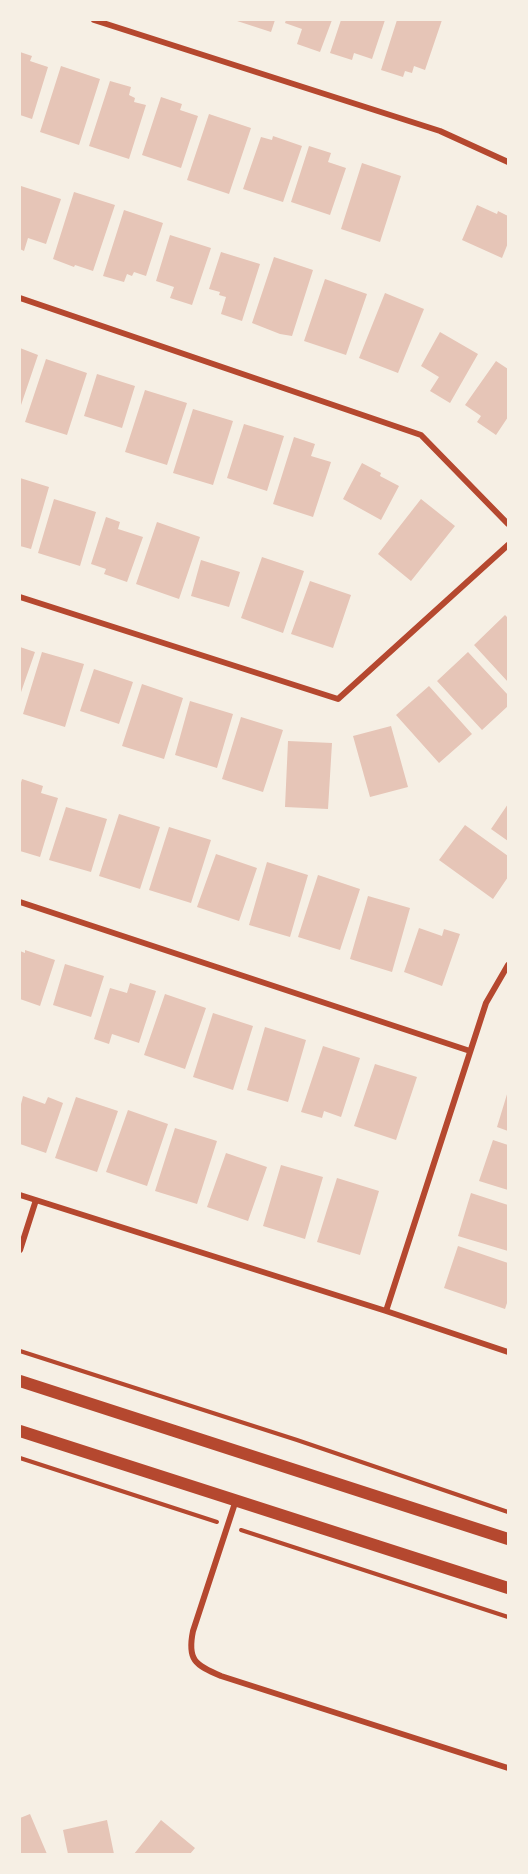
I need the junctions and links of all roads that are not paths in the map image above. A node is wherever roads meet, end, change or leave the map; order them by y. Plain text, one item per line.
1 (94, 20) edge
2 (508, 162) edge
3 (20, 297) edge
4 (508, 524) edge
5 (508, 545) edge
6 (20, 597) edge
7 (20, 902) edge
8 (508, 965) edge
9 (470, 1051) junction
10 (20, 1195) edge
11 (36, 1200) junction
12 (20, 1250) edge
13 (386, 1311) junction
14 (508, 1352) edge
15 (20, 1381) edge
16 (20, 1431) edge
17 (236, 1500) junction
18 (508, 1539) edge
19 (508, 1588) edge
20 (508, 1768) edge

1 - 2 street
3 - 4 street
5 - 6 street
7 - 9 street
8 - 9 street
9 - 13 street
10 - 11 street
11 - 12 street
11 - 13 street
13 - 14 street
15 - 18 main road
16 - 17 main road
17 - 19 main road
17 - 20 street

